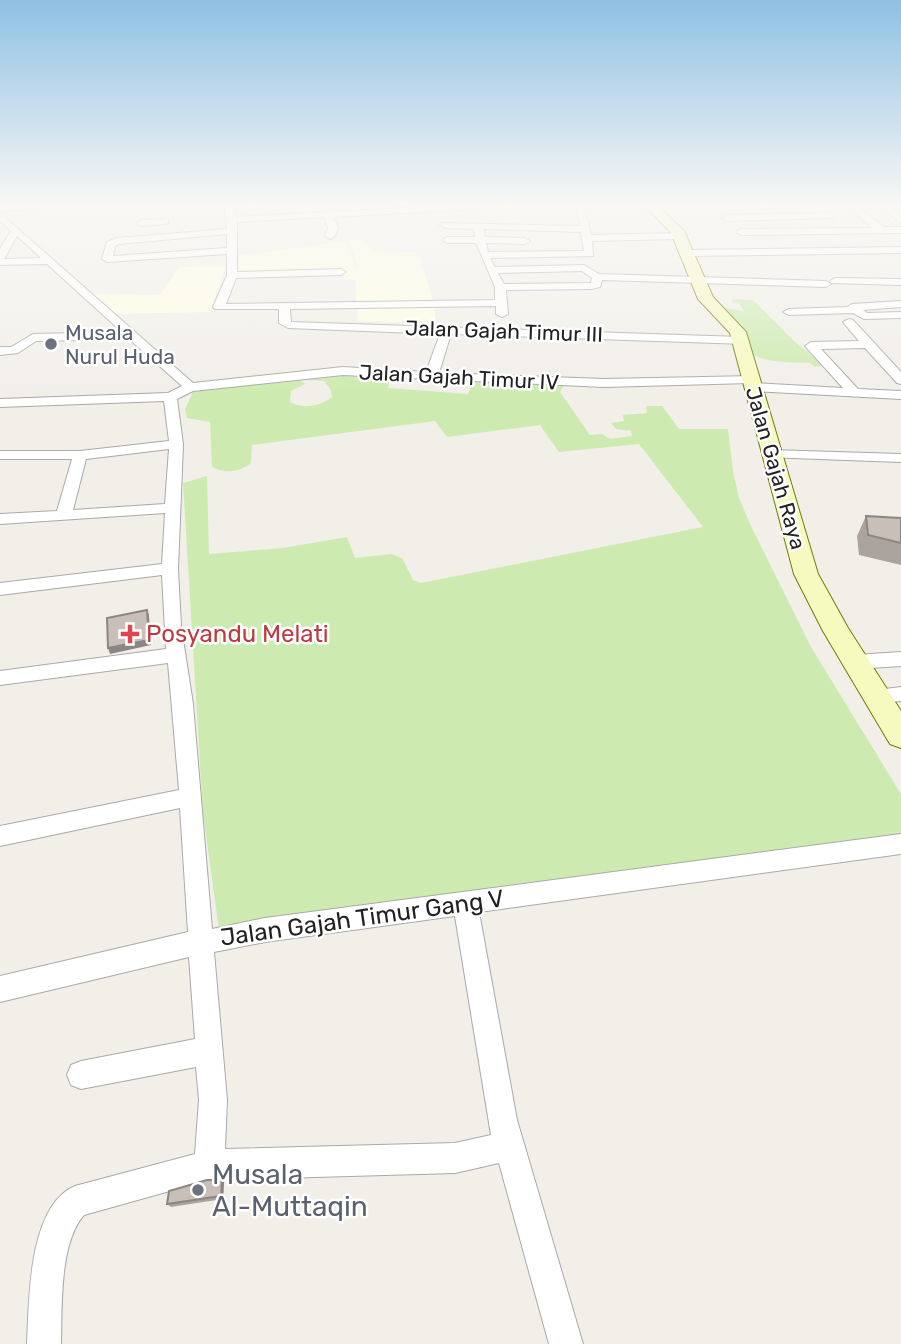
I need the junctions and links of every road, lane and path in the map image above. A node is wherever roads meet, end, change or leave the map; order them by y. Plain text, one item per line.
1 (59, 269) edge
2 (233, 269) edge
3 (551, 269) edge
4 (585, 269) edge
5 (693, 269) edge
6 (493, 270) joint
7 (341, 272) dead end
8 (232, 275) junction
9 (597, 277) junction
10 (698, 281) junction
11 (901, 282) edge
12 (500, 287) junction
13 (502, 303) junction
14 (901, 304) edge
15 (284, 306) junction
16 (789, 312) dead end
17 (858, 312) junction
18 (901, 315) edge
19 (490, 318) dead end
20 (849, 322) dead end
21 (447, 330) junction
22 (133, 335) junction
23 (741, 341) junction
24 (867, 344) junction
25 (0, 351) edge
26 (896, 367) edge
27 (431, 377) junction
28 (901, 380) edge
29 (752, 383) junction
30 (190, 387) junction
31 (852, 391) junction
32 (901, 395) edge
33 (170, 397) junction
34 (0, 403) edge
35 (176, 443) junction
36 (770, 454) junction
37 (80, 455) junction
38 (1, 458) edge
39 (901, 458) edge
40 (173, 508) junction
41 (63, 516) junction
42 (0, 519) edge
43 (170, 569) junction
44 (0, 589) edge
45 (174, 654) junction
46 (901, 659) edge
47 (855, 662) junction
48 (0, 678) edge
49 (901, 694) edge
50 (876, 696) junction
51 (901, 736) edge
52 (189, 797) junction
53 (0, 836) edge
54 (901, 844) edge
55 (466, 902) junction
56 (201, 943) junction
57 (0, 989) edge
58 (210, 1050) junction
59 (81, 1075) dead end
60 (508, 1146) junction
61 (209, 1165) junction
62 (44, 1344) edge
63 (566, 1344) edge

1 - 22 street
2 - 8 street
3 - 6 street
4 - 9 street
5 - 10 main road, Jalan Gajah Raya
6 - 12 street
7 - 8 street
8 - 15 street
9 - 10 street
9 - 12 street
10 - 11 street
10 - 23 main road, Jalan Gajah Raya
12 - 13 street
13 - 15 street
13 - 19 street
14 - 17 street
15 - 21 street, Jalan Gajah Timur III
16 - 17 street
17 - 18 street
20 - 24 street
21 - 23 street, Jalan Gajah Timur III
21 - 27 street
22 - 25 street
22 - 30 street
23 - 29 main road, Jalan Gajah Raya
24 - 26 street
24 - 31 street
26 - 28 street
27 - 29 street, Jalan Gajah Timur IV
27 - 30 street, Jalan Gajah Timur IV
29 - 31 street, Jalan Gajah Timur IV
29 - 36 main road, Jalan Gajah Raya
30 - 33 street, Jalan Gajah Timur IV
31 - 32 street, Jalan Gajah Timur IV
33 - 34 street
33 - 35 street, Jalan Gajah Timur Gang V
35 - 37 street
35 - 40 street, Jalan Gajah Timur Gang V
36 - 39 street
36 - 47 main road, Jalan Gajah Raya
37 - 38 street
37 - 41 street
40 - 41 street
40 - 43 street, Jalan Gajah Timur Gang V
41 - 42 street
43 - 44 street
43 - 45 street, Jalan Gajah Timur Gang V
45 - 48 street
45 - 52 street, Jalan Gajah Timur Gang V
46 - 47 street
47 - 50 main road, Jalan Gajah Raya
49 - 50 street
50 - 51 main road, Jalan Gajah Raya
52 - 53 street
52 - 56 street, Jalan Gajah Timur Gang V
54 - 55 street, Jalan Gajah Timur Gang V
55 - 56 street, Jalan Gajah Timur Gang V
55 - 60 street
56 - 57 street
56 - 58 street
58 - 59 street
58 - 61 street
60 - 61 street
60 - 63 street
61 - 62 street

